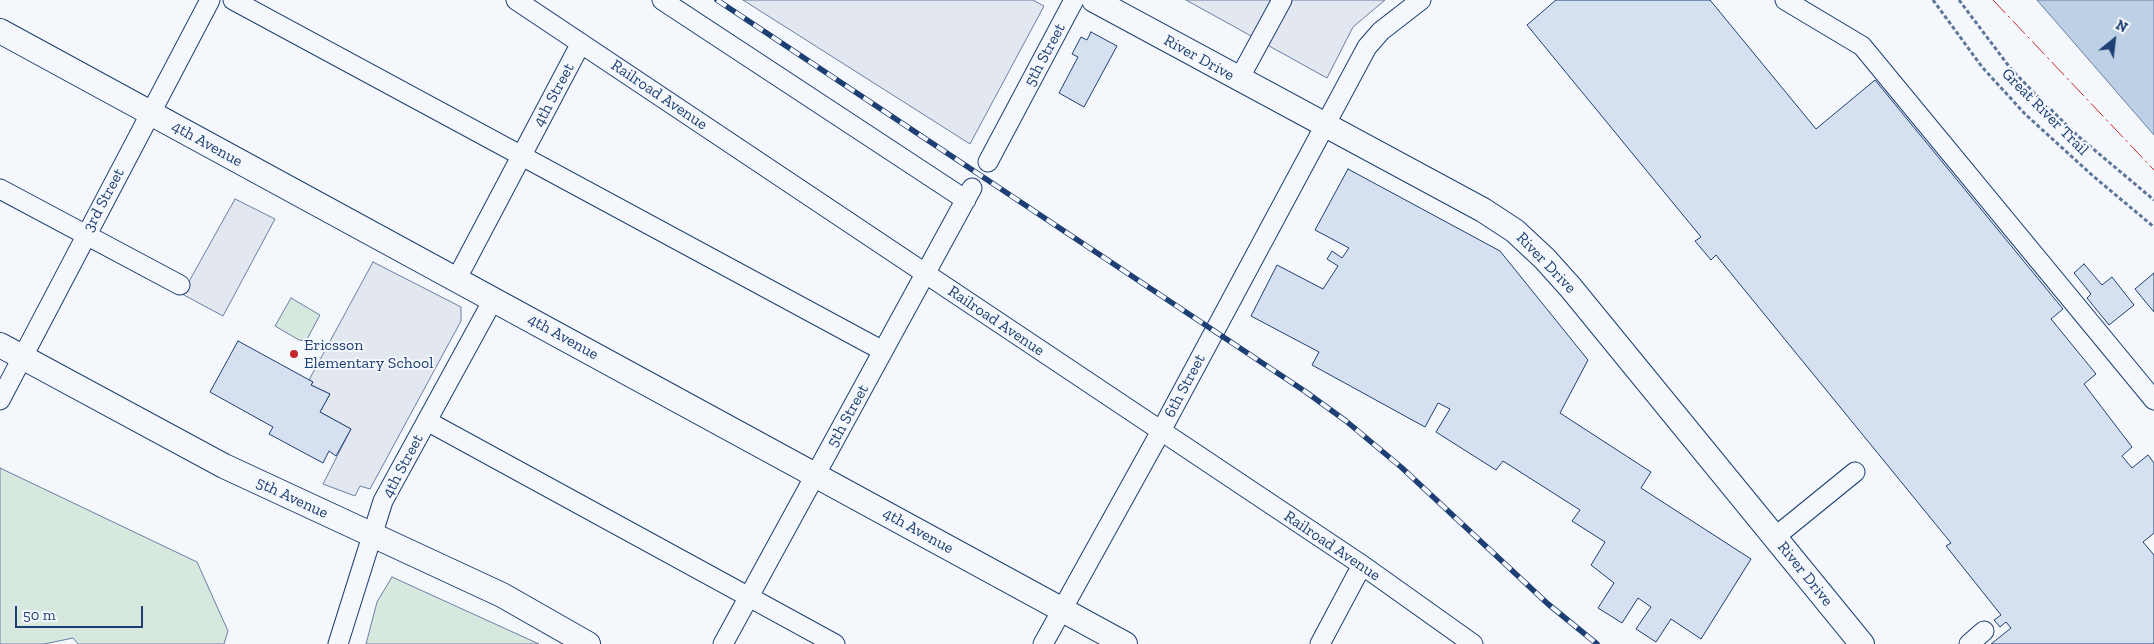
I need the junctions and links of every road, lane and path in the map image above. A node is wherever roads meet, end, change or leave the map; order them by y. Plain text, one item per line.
1 (210, 0) edge
2 (233, 0) edge
3 (516, 0) edge
4 (662, 0) edge
5 (1074, 0) edge
6 (1094, 0) edge
7 (1282, 0) edge
8 (1421, 0) edge
9 (1785, 0) edge
10 (1932, 0) edge
11 (1959, 0) edge
12 (0, 31) edge
13 (581, 43) junction
14 (1239, 79) junction
15 (150, 113) junction
16 (1326, 127) junction
17 (522, 155) junction
18 (988, 162) dead end
19 (0, 189) edge
20 (2154, 200) edge
21 (2154, 227) edge
22 (86, 235) junction
23 (926, 274) junction
24 (456, 280) junction
25 (180, 285) dead end
26 (493, 300) junction
27 (0, 345) edge
28 (883, 352) junction
29 (22, 357) junction
30 (0, 400) edge
31 (2154, 400) edge
32 (427, 421) junction
33 (1161, 431) junction
34 (1855, 472) dead end
35 (816, 475) junction
36 (372, 535) junction
37 (1774, 537) junction
38 (1362, 565) junction
39 (749, 597) junction
40 (1062, 609) junction
41 (1984, 631) dead end
42 (338, 644) edge
43 (588, 644) edge
44 (723, 644) edge
45 (835, 644) edge
46 (1043, 644) edge
47 (1125, 644) edge
48 (1320, 644) edge
49 (1473, 644) edge
50 (1862, 644) edge
51 (1969, 644) edge

1 - 15 street, 3rd Street
2 - 17 street
3 - 13 street, Railroad Avenue
4 - 23 street, 5th Street
5 - 18 street, 5th Street
6 - 14 main road, River Drive
7 - 14 street
8 - 16 street, 6th Street
9 - 31 street
10 - 21 path, Great River Trail
11 - 20 path, Great River Trail
12 - 15 main road, 4th Avenue
13 - 17 street, 4th Street
13 - 23 street, Railroad Avenue
14 - 16 main road, River Drive
15 - 22 street, 3rd Street
15 - 24 main road, 4th Avenue
16 - 33 street, 6th Street
16 - 37 main road, River Drive
17 - 24 street, 4th Street
17 - 28 street
19 - 22 street
22 - 25 street
22 - 29 street, 3rd Street
23 - 28 street, 5th Street
23 - 33 street, Railroad Avenue
24 - 26 main road, 4th Avenue
26 - 32 street, 4th Street
26 - 35 main road, 4th Avenue
27 - 29 main road, 5th Avenue
28 - 35 street, 5th Street
29 - 30 street, 3rd Street
29 - 36 main road, 5th Avenue
32 - 36 street, 4th Street
32 - 39 street
33 - 38 street, Railroad Avenue
33 - 40 street, 6th Street
34 - 37 street
35 - 39 street, 5th Street
35 - 40 main road, 4th Avenue
36 - 42 street, 4th Street
36 - 43 main road, 5th Avenue
37 - 50 main road, River Drive
38 - 48 street
38 - 49 street, Railroad Avenue
39 - 44 street, 5th Street
39 - 45 street
40 - 46 street, 6th Street
40 - 47 main road, 4th Avenue
41 - 51 street

